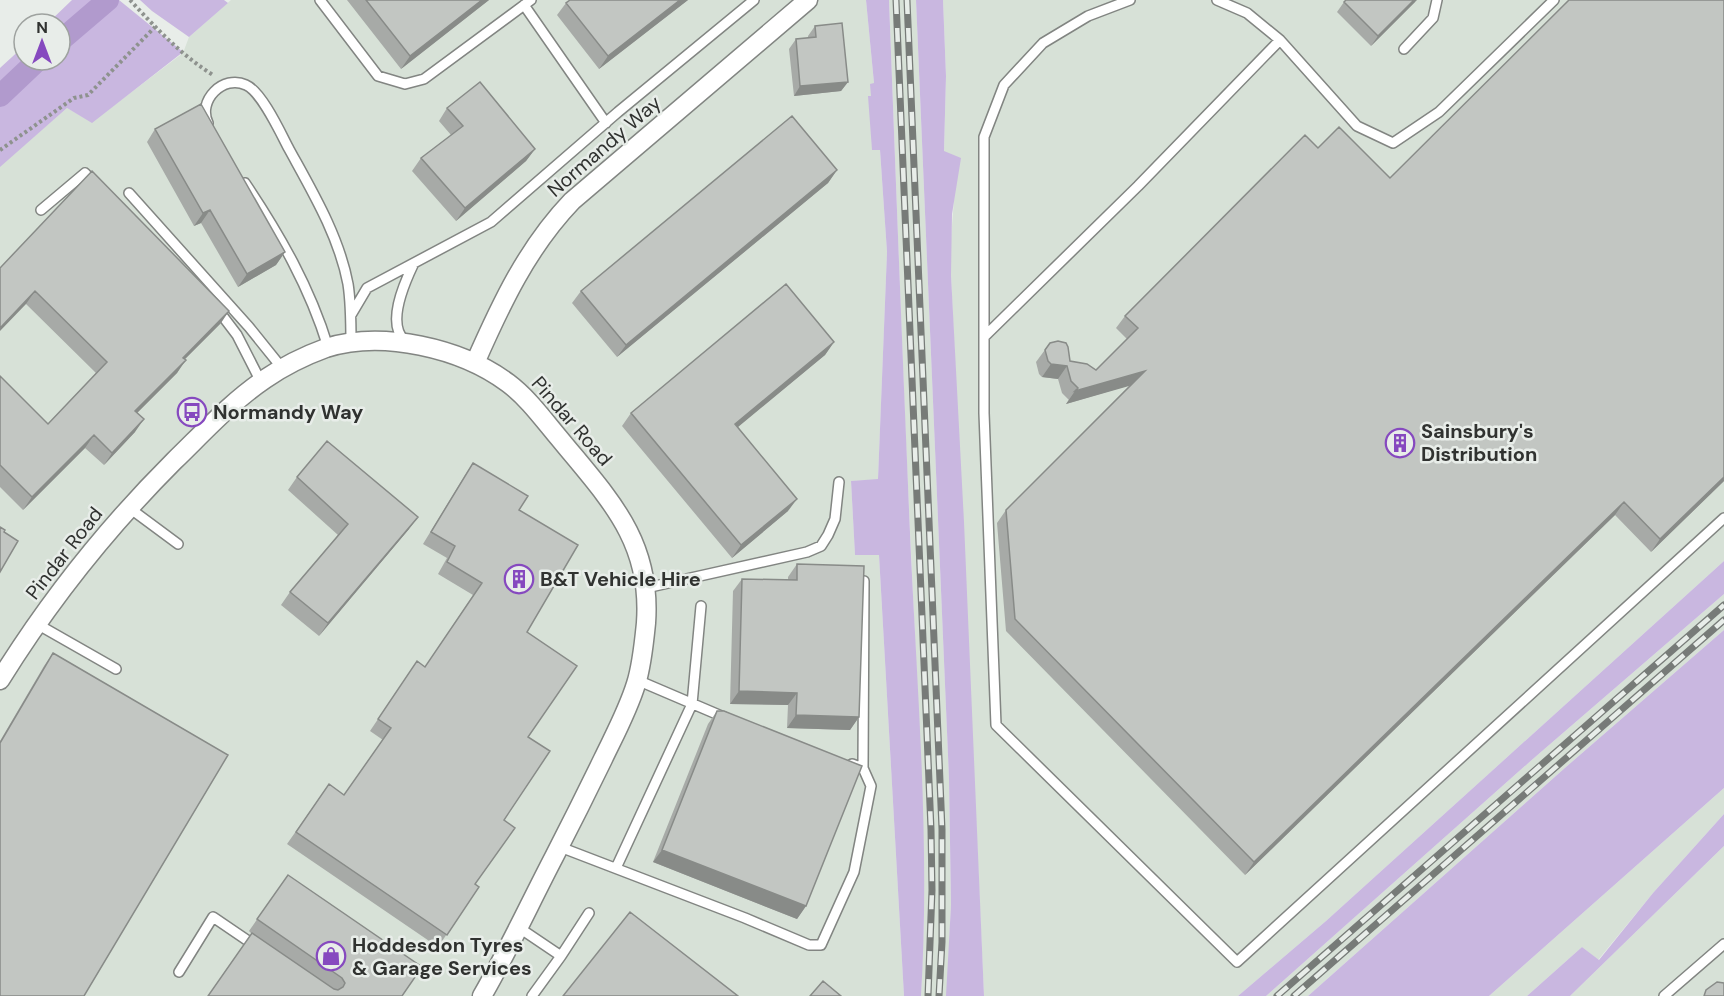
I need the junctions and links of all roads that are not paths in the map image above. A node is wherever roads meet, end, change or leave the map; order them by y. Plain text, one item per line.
1 (320, 0) edge
2 (754, 0) edge
3 (808, 0) edge
4 (1130, 0) edge
5 (1217, 0) edge
6 (1437, 0) edge
7 (1554, 0) edge
8 (527, 3) edge
9 (1280, 40) junction
10 (1404, 49) dead end
11 (606, 123) junction
12 (213, 134) edge
13 (242, 178) edge
14 (101, 189) edge
15 (129, 193) dead end
16 (41, 210) dead end
17 (413, 265) junction
18 (212, 304) edge
19 (351, 315) junction
20 (984, 337) junction
21 (351, 343) junction
22 (409, 345) junction
23 (328, 347) junction
24 (475, 363) junction
25 (282, 368) junction
26 (261, 382) junction
27 (839, 482) dead end
28 (128, 507) junction
29 (1724, 518) edge
30 (178, 544) dead end
31 (864, 581) edge
32 (646, 588) junction
33 (701, 606) dead end
34 (37, 624) junction
35 (116, 669) dead end
36 (0, 680) edge
37 (638, 680) junction
38 (692, 704) junction
39 (740, 723) edge
40 (841, 760) edge
41 (863, 768) junction
42 (560, 847) junction
43 (616, 868) junction
44 (589, 913) dead end
45 (518, 927) junction
46 (1724, 944) edge
47 (267, 954) edge
48 (561, 956) junction
49 (179, 972) dead end
50 (482, 996) edge
51 (532, 996) edge
52 (1664, 996) edge

1 - 8 lane
2 - 11 lane
3 - 24 street, Normandy Way
4 - 20 lane
5 - 9 lane
6 - 10 lane
7 - 9 lane
8 - 11 lane
9 - 20 lane
11 - 17 lane
12 - 19 lane
13 - 23 lane
14 - 16 lane
15 - 25 lane
17 - 19 lane
17 - 22 lane
18 - 26 lane
19 - 21 lane
20 - 29 lane
21 - 22 street, Pindar Road
21 - 23 street, Pindar Road
22 - 24 street, Pindar Road
23 - 25 street, Pindar Road
24 - 32 street, Pindar Road
25 - 26 street, Pindar Road
26 - 28 street, Pindar Road
27 - 32 lane
28 - 30 lane
28 - 34 street, Pindar Road
31 - 41 lane
32 - 37 street, Pindar Road
33 - 38 lane
34 - 35 lane
34 - 36 street, Pindar Road
37 - 38 lane
37 - 42 street, Pindar Road
38 - 39 lane
38 - 43 lane
40 - 41 lane
41 - 43 lane
42 - 43 lane
42 - 45 street, Pindar Road
44 - 48 lane
45 - 48 lane
45 - 50 street, Pindar Road
46 - 52 lane
47 - 49 lane
48 - 51 lane

